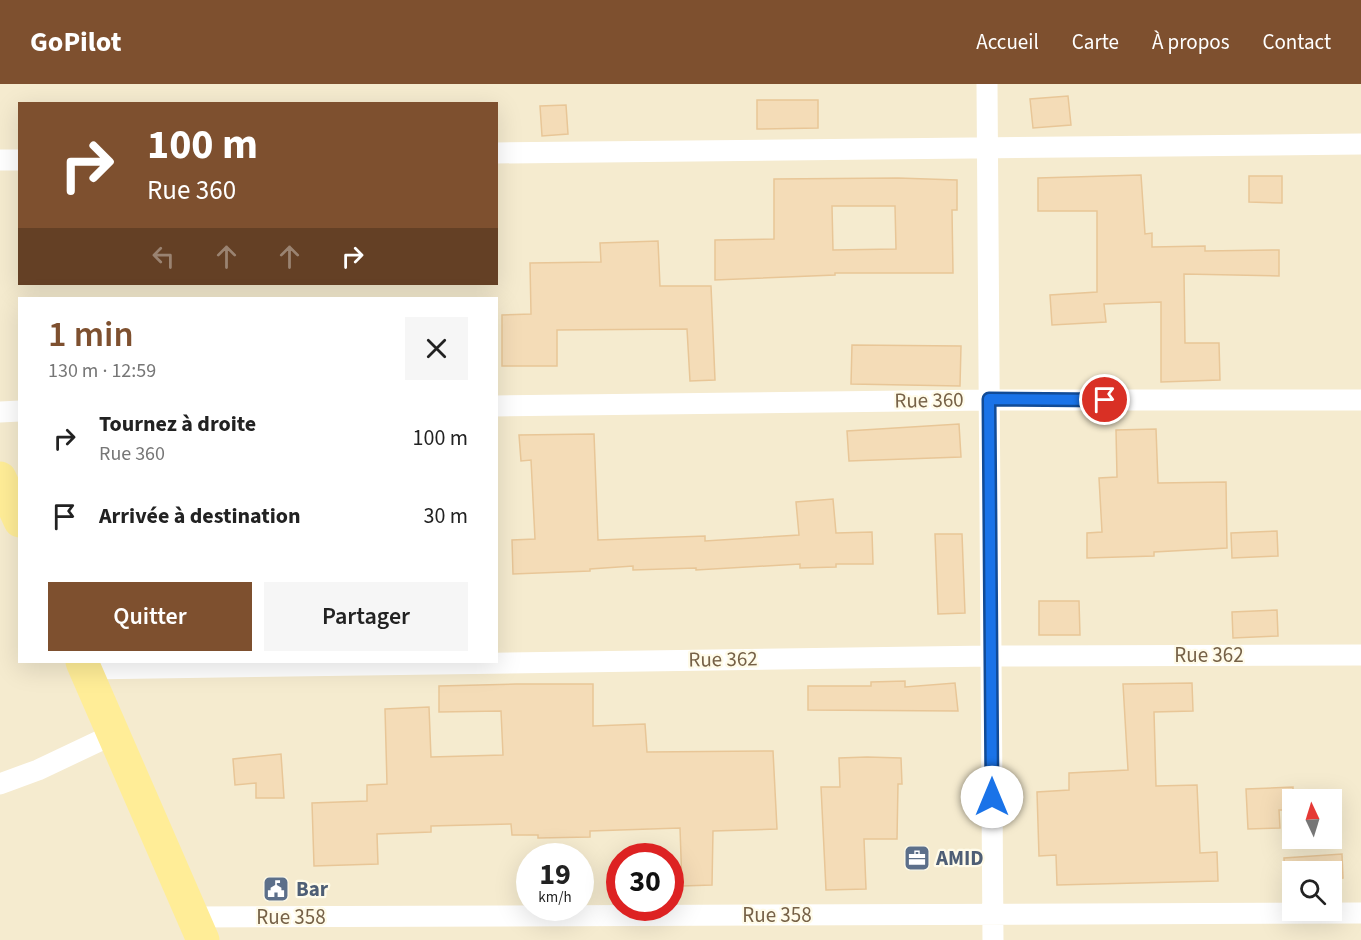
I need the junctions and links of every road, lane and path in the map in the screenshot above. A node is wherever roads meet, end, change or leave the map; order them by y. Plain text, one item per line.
1 (987, 84) edge
2 (1361, 144) edge
3 (987, 146) junction
4 (498, 153) edge
5 (0, 160) edge
6 (18, 160) edge
7 (989, 399) junction
8 (1361, 400) edge
9 (498, 405) edge
10 (18, 411) edge
11 (0, 412) edge
12 (0, 478) edge
13 (18, 517) edge
14 (1361, 655) edge
15 (991, 656) junction
16 (498, 661) edge
17 (286, 663) edge
18 (84, 665) edge
19 (114, 734) junction
20 (0, 784) edge
21 (1361, 913) edge
22 (993, 915) junction
23 (197, 929) edge
24 (993, 940) edge

1 - 3 street
2 - 3 street
3 - 4 street
3 - 7 street
5 - 6 street
7 - 8 street, Rue 360
7 - 9 street, Rue 360
7 - 15 street
10 - 11 street
12 - 13 main road
14 - 15 street, Rue 362
15 - 16 street, Rue 362
15 - 22 street
17 - 18 street, Rue 362
18 - 19 main road
19 - 20 street
19 - 23 main road
21 - 22 street, Rue 358
22 - 23 street, Rue 358
22 - 24 street

